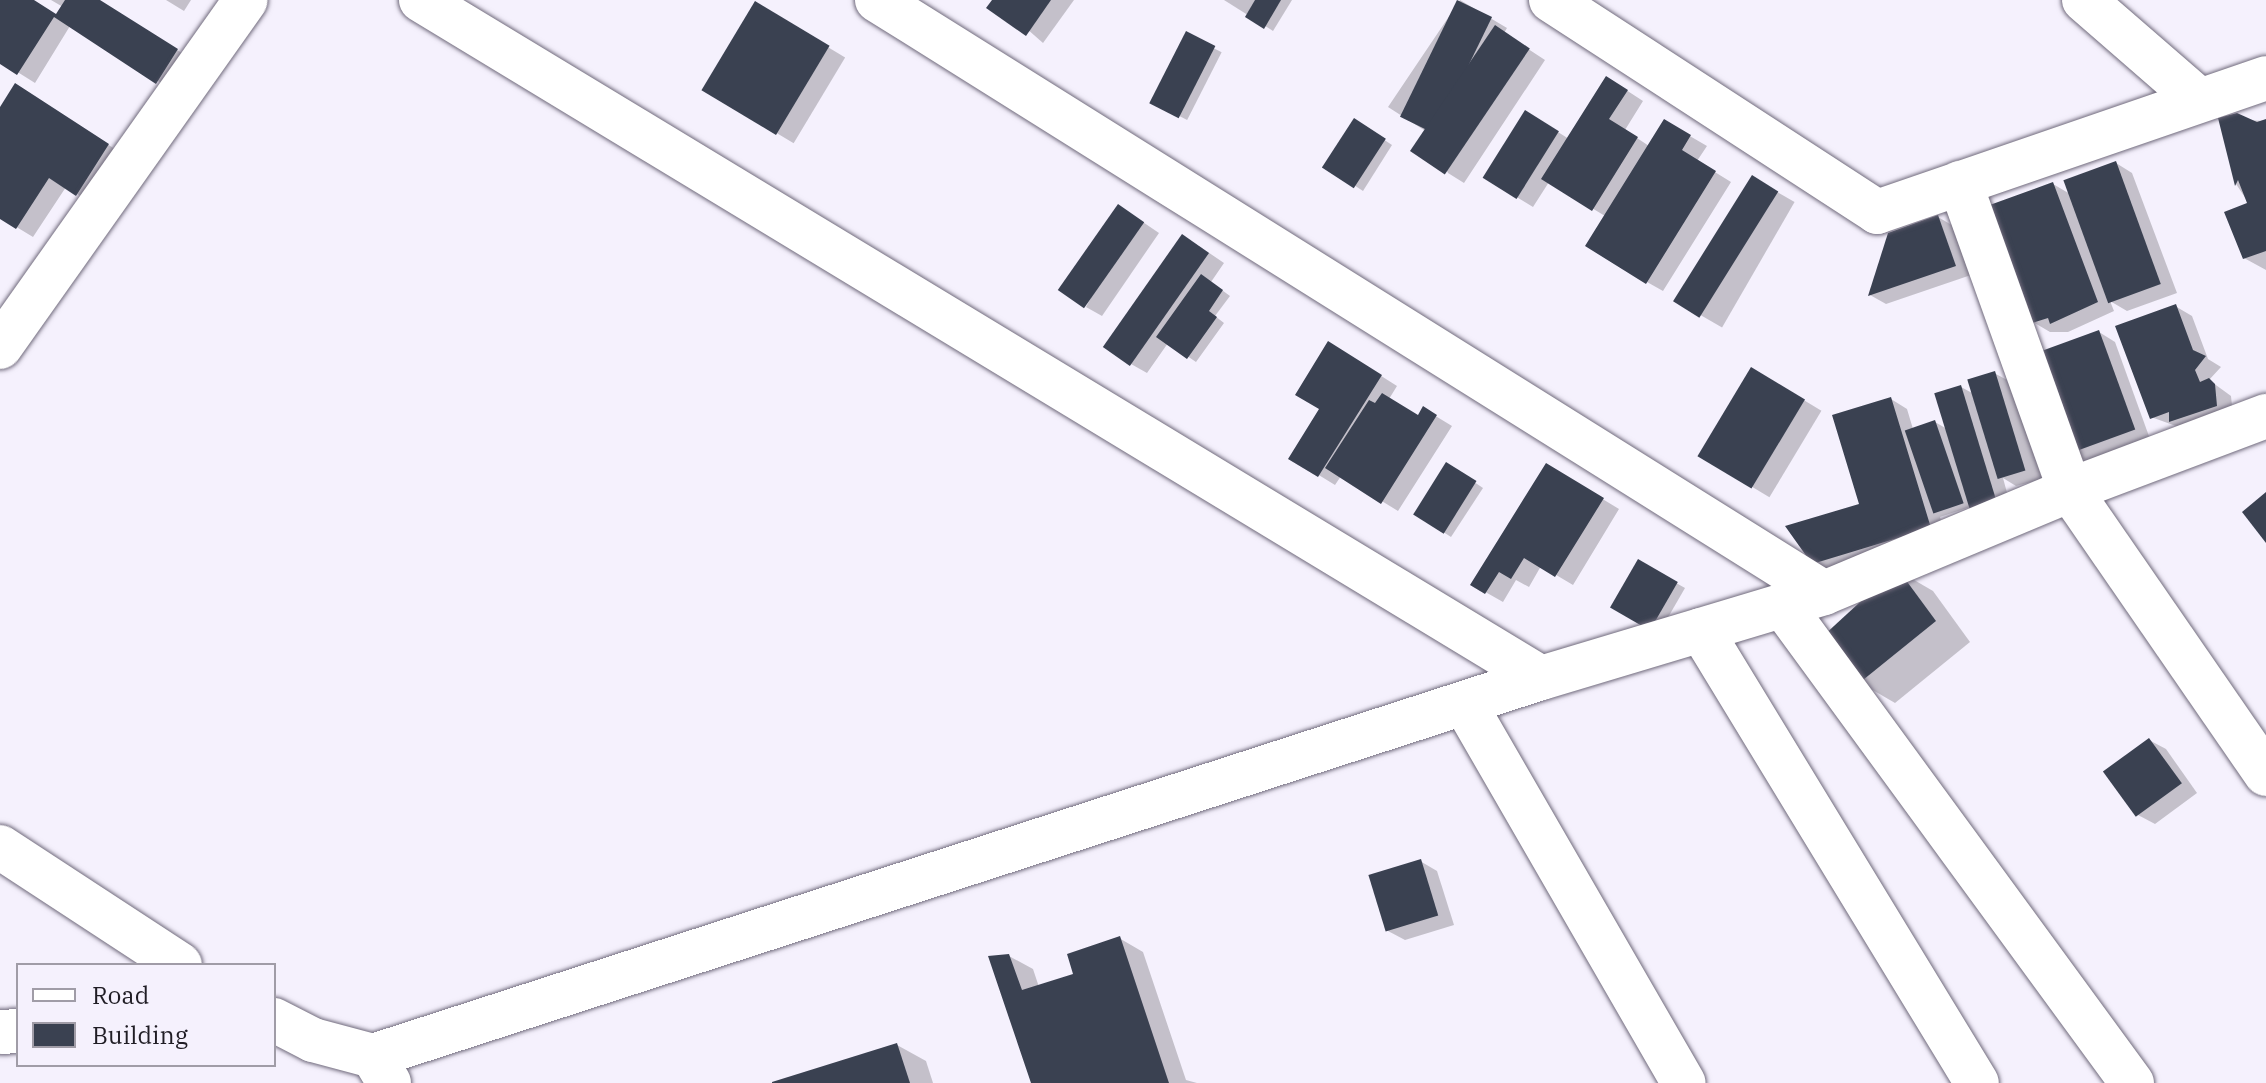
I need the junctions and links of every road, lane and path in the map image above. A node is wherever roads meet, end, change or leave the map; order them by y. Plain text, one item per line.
1 (246, 0) edge
2 (421, 0) edge
3 (1551, 0) edge
4 (2084, 0) edge
5 (885, 2) edge
6 (2266, 78) edge
7 (2199, 100) junction
8 (1960, 183) junction
9 (0, 347) edge
10 (2266, 416) edge
11 (2070, 490) junction
12 (1824, 593) junction
13 (1783, 606) junction
14 (1701, 630) junction
15 (1541, 678) junction
16 (1466, 706) junction
17 (2266, 774) edge
18 (0, 847) edge
19 (177, 963) edge
20 (276, 1021) edge
21 (381, 1070) edge
22 (1684, 1083) edge
23 (1977, 1083) edge
24 (2132, 1083) edge

1 - 9 street
2 - 15 street
3 - 8 street
4 - 7 street
5 - 12 street
6 - 7 street
7 - 8 street
8 - 11 street
10 - 11 street
11 - 12 street
11 - 17 street
12 - 13 street
13 - 14 street
13 - 24 street
14 - 15 street
14 - 23 street
15 - 16 street
16 - 21 street
16 - 22 street
18 - 19 street
20 - 21 street

